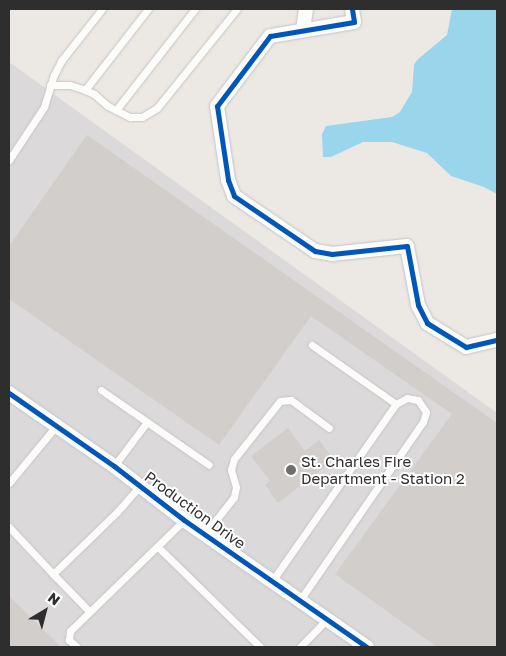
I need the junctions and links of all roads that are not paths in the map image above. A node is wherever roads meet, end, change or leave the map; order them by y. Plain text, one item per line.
1 (102, 9) edge
2 (148, 9) edge
3 (195, 9) edge
4 (237, 9) edge
5 (306, 9) edge
6 (352, 9) edge
7 (303, 30) junction
8 (50, 85) junction
9 (86, 90) junction
10 (116, 110) junction
11 (9, 160) edge
12 (497, 340) edge
13 (312, 346) dead end
14 (101, 390) dead end
15 (9, 393) edge
16 (396, 404) junction
17 (147, 422) junction
18 (56, 426) junction
19 (329, 428) dead end
20 (209, 465) dead end
21 (114, 466) junction
22 (9, 483) edge
23 (140, 486) junction
24 (184, 520) junction
25 (9, 527) edge
26 (205, 534) junction
27 (158, 547) junction
28 (53, 574) junction
29 (272, 581) junction
30 (300, 600) junction
31 (90, 611) junction
32 (327, 619) junction
33 (77, 647) edge
34 (260, 647) edge
35 (300, 647) edge
36 (367, 647) edge

1 - 8 lane
2 - 9 lane
3 - 10 lane
4 - 10 lane
5 - 7 street
6 - 7 street
7 - 12 street
8 - 9 lane
8 - 11 lane
9 - 10 lane
13 - 16 lane
14 - 17 lane
15 - 18 street, Production Drive
16 - 29 lane
16 - 30 lane
17 - 20 lane
17 - 21 lane
18 - 21 street, Production Drive
18 - 22 lane
19 - 26 lane
21 - 23 street, Production Drive
23 - 24 street, Production Drive
23 - 28 lane
24 - 26 street, Production Drive
24 - 27 lane
25 - 28 lane
26 - 29 street, Production Drive
27 - 31 lane
27 - 34 lane
28 - 31 lane
29 - 30 street, Production Drive
30 - 32 street, Production Drive
31 - 33 lane
32 - 35 lane
32 - 36 street, Production Drive

